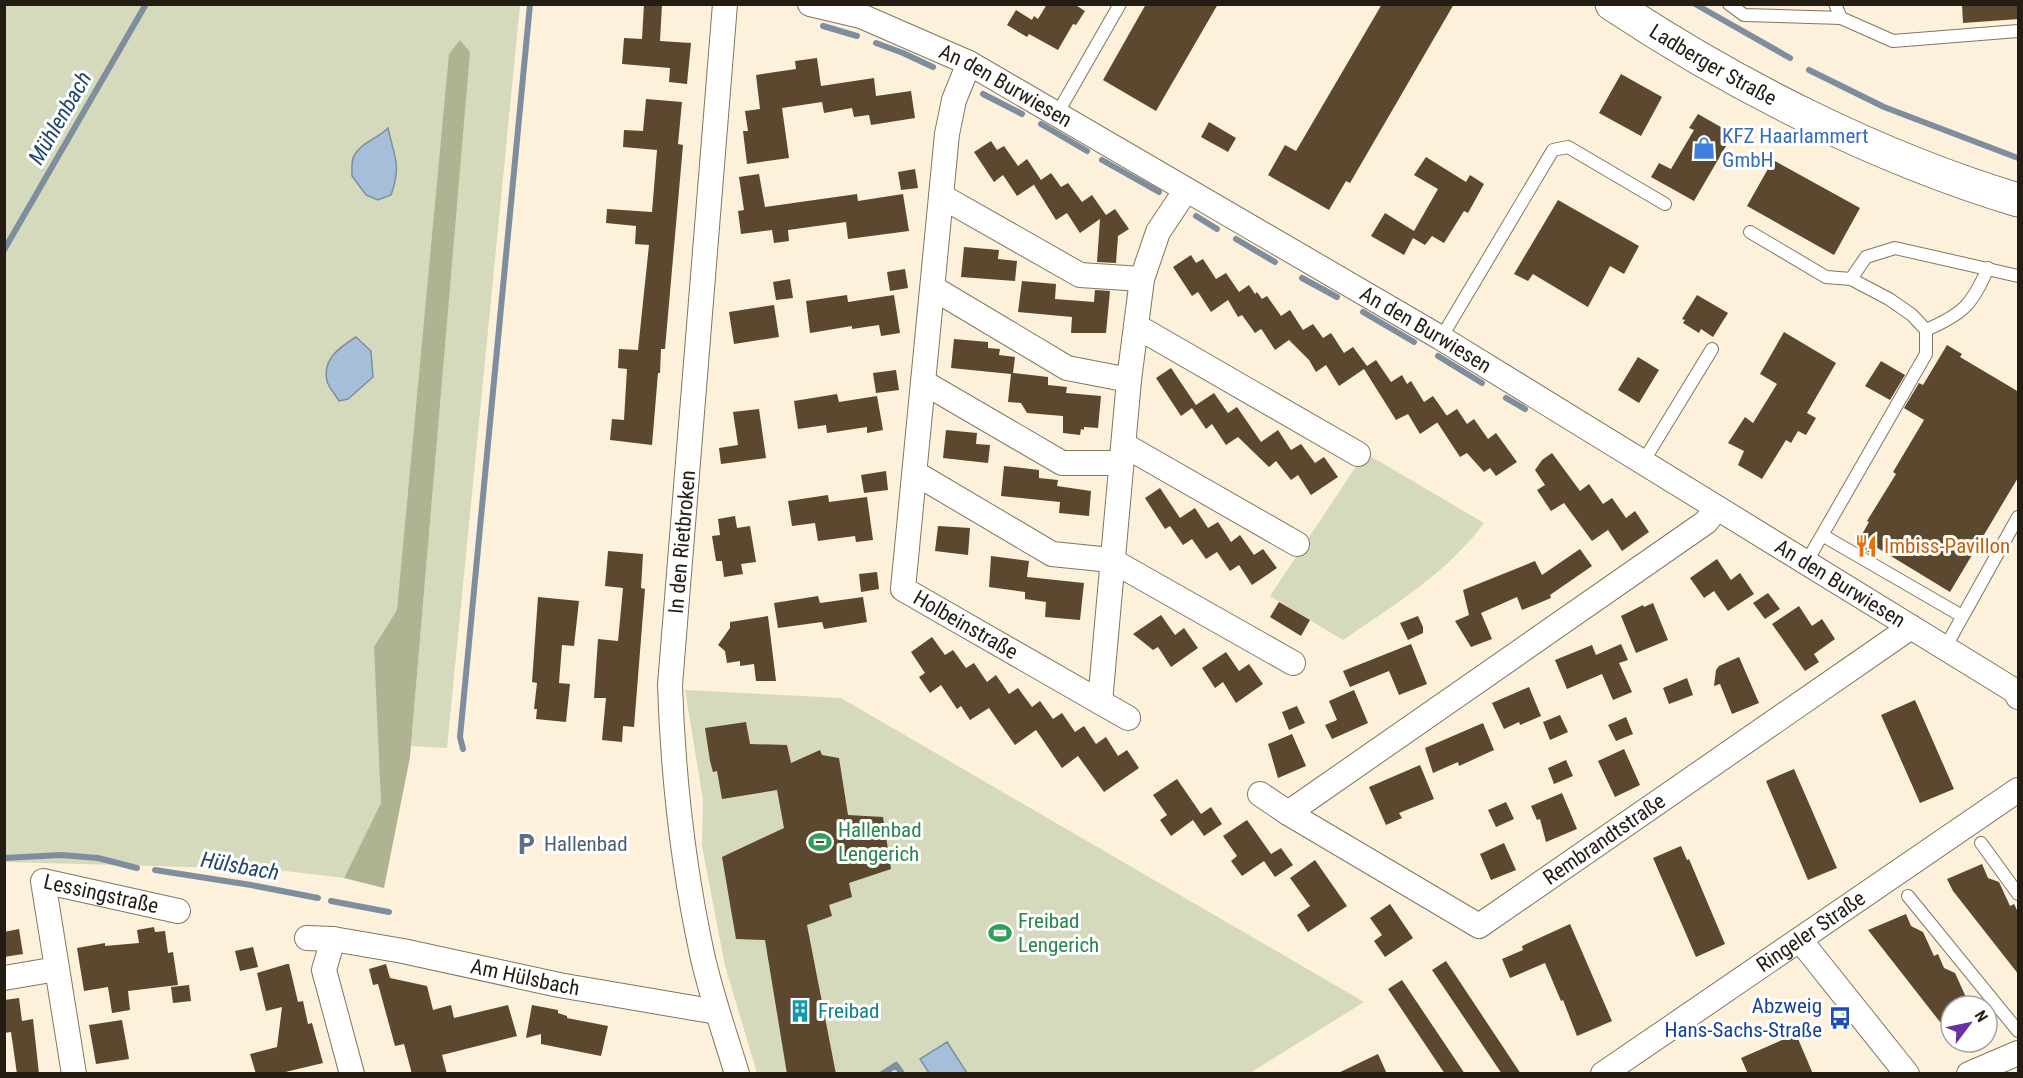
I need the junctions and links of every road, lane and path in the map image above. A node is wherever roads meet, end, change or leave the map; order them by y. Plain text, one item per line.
1 (725, 4) edge
2 (810, 4) edge
3 (1120, 4) edge
4 (1612, 4) edge
5 (1729, 4) edge
6 (1835, 4) edge
7 (861, 10) edge
8 (1841, 18) junction
9 (2019, 31) edge
10 (969, 63) junction
11 (1057, 114) junction
12 (1186, 190) junction
13 (941, 196) junction
14 (2019, 200) edge
15 (1665, 204) dead end
16 (1750, 232) dead end
17 (1988, 268) junction
18 (2019, 276) edge
19 (1142, 279) junction
20 (1851, 279) junction
21 (933, 288) junction
22 (1136, 326) junction
23 (1926, 330) junction
24 (1441, 338) junction
25 (1712, 349) dead end
26 (1129, 380) junction
27 (923, 382) junction
28 (1122, 454) junction
29 (1358, 454) dead end
30 (1643, 462) junction
31 (915, 473) junction
32 (1717, 508) junction
33 (2019, 517) edge
34 (1822, 535) junction
35 (1298, 544) dead end
36 (1112, 560) junction
37 (1806, 563) junction
38 (1962, 616) junction
39 (1911, 627) junction
40 (1945, 648) junction
41 (1293, 663) dead end
42 (2019, 697) edge
43 (1100, 702) junction
44 (1128, 718) dead end
45 (2019, 790) edge
46 (1260, 794) dead end
47 (1288, 813) junction
48 (1981, 843) dead end
49 (2019, 894) edge
50 (1908, 896) dead end
51 (178, 911) dead end
52 (307, 938) dead end
53 (333, 939) junction
54 (1800, 940) junction
55 (57, 969) junction
56 (4, 978) edge
57 (717, 1012) junction
58 (2019, 1031) edge
59 (2019, 1053) edge
60 (74, 1074) edge
61 (352, 1074) edge
62 (737, 1074) edge
63 (1603, 1074) edge
64 (1907, 1074) edge
65 (1969, 1074) edge

1 - 57 street, In den Rietbroken
2 - 7 street, An den Burwiesen
3 - 11 lane
4 - 14 main road, Ladberger Straße
5 - 8 lane
6 - 8 lane
7 - 10 street, An den Burwiesen
8 - 9 lane
10 - 11 street, An den Burwiesen
10 - 13 street, Holbeinstraße
11 - 12 street, An den Burwiesen
12 - 19 street
12 - 24 street, An den Burwiesen
13 - 19 street
13 - 21 street, Holbeinstraße
15 - 24 lane
16 - 20 lane
17 - 18 lane
17 - 20 lane
17 - 23 lane
19 - 22 street
20 - 23 lane
21 - 26 street
21 - 27 street, Holbeinstraße
22 - 26 street
22 - 29 street
23 - 34 lane
24 - 30 street, An den Burwiesen
25 - 30 lane
26 - 28 street
27 - 28 street
27 - 31 street, Holbeinstraße
28 - 35 street
28 - 36 street
30 - 32 street, An den Burwiesen
31 - 36 street
31 - 43 street, Holbeinstraße
32 - 37 street, An den Burwiesen
32 - 47 street
33 - 38 lane
34 - 37 lane
34 - 38 lane
36 - 41 street
36 - 43 street
37 - 39 street, An den Burwiesen
38 - 40 lane
39 - 40 street, An den Burwiesen
39 - 47 street, Rembrandtstraße
40 - 42 street, An den Burwiesen
43 - 44 street, Holbeinstraße
45 - 54 street, Ringeler Straße
46 - 47 street, Rembrandtstraße
48 - 49 lane
50 - 58 lane
51 - 55 street, Lessingstraße
52 - 53 street, Am Hülsbach
53 - 57 street, Am Hülsbach
53 - 61 street
54 - 63 street, Ringeler Straße
54 - 64 street
55 - 56 street
55 - 60 street, Lessingstraße
57 - 62 street, In den Rietbroken
59 - 65 street

